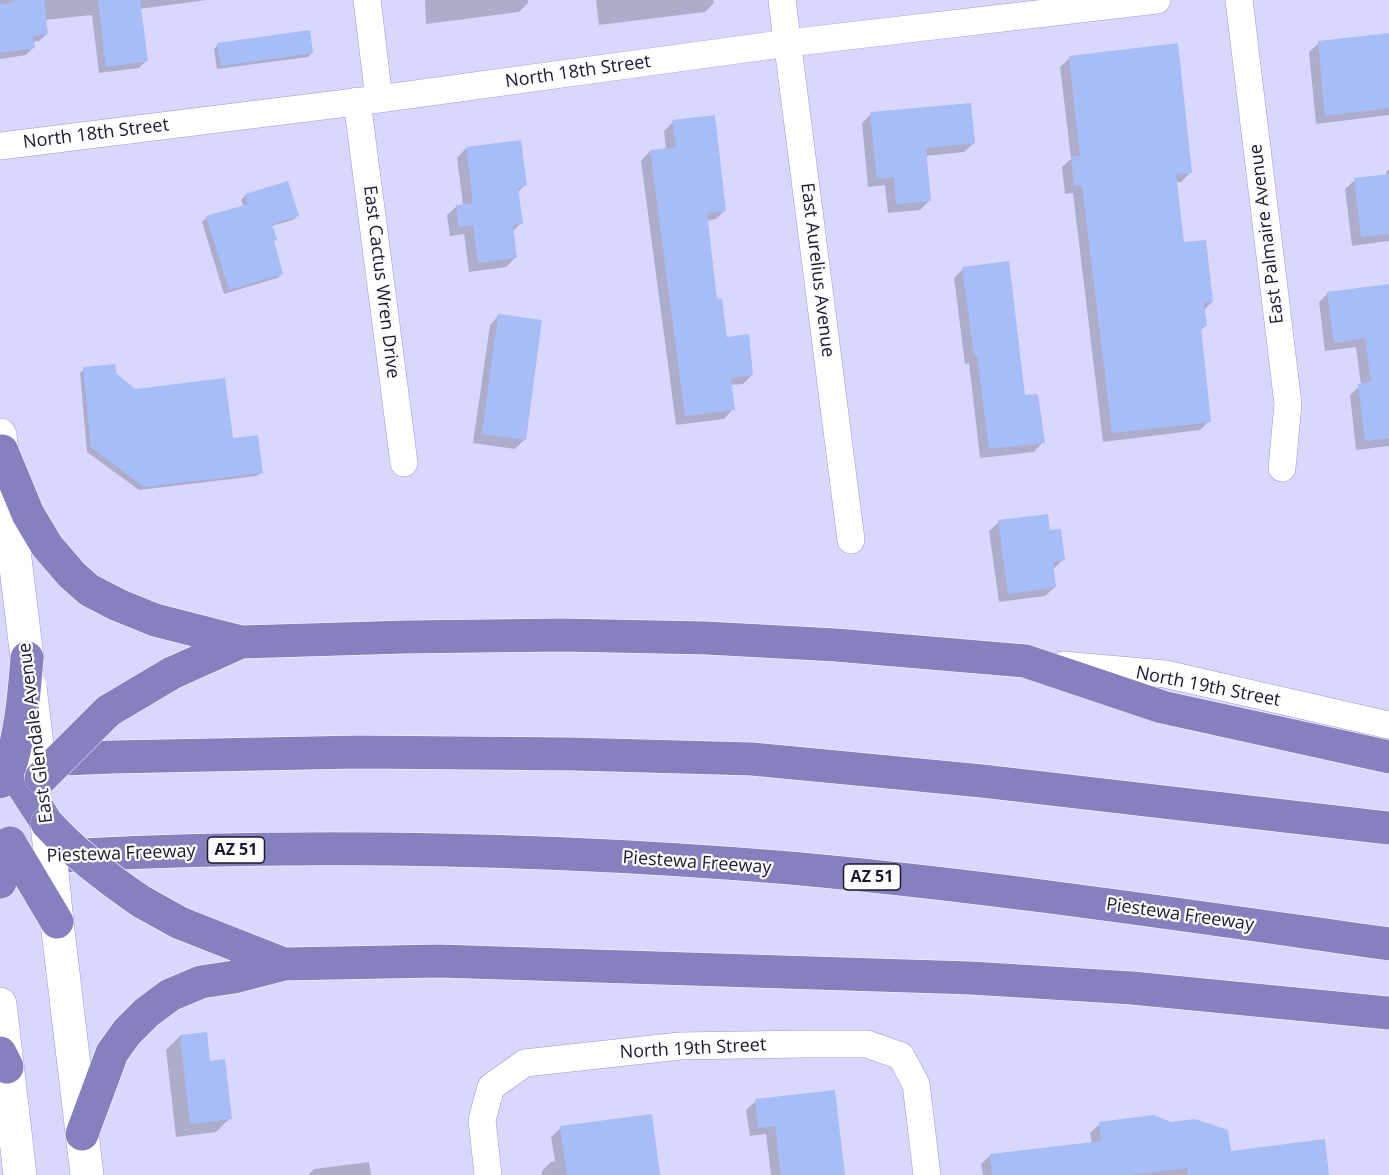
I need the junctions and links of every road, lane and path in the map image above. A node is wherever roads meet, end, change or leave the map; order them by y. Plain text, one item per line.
1 (367, 0) edge
2 (782, 0) edge
3 (1157, 0) edge
4 (1239, 0) edge
5 (788, 43) junction
6 (368, 100) junction
7 (0, 146) edge
8 (1, 443) edge
9 (404, 463) dead end
10 (1282, 468) dead end
11 (851, 540) dead end
12 (241, 642) junction
13 (27, 658) junction
14 (1025, 661) junction
15 (1389, 725) edge
16 (1389, 757) edge
17 (3, 764) edge
18 (35, 787) junction
19 (47, 823) junction
20 (1389, 828) edge
21 (3, 843) edge
22 (0, 882) edge
23 (57, 922) junction
24 (1389, 944) edge
25 (284, 964) junction
26 (0, 1004) edge
27 (1389, 1013) edge
28 (4, 1060) edge
29 (82, 1134) junction
30 (20, 1175) edge
31 (87, 1175) edge
32 (488, 1175) edge
33 (927, 1175) edge

1 - 6 street, East Cactus Wren Drive
2 - 5 street, East Aurelius Avenue
3 - 5 street, North 18th Street
4 - 10 street, East Palmaire Avenue
5 - 6 street, North 18th Street
5 - 11 street, East Aurelius Avenue
6 - 7 street, North 18th Street
6 - 9 street, East Cactus Wren Drive
8 - 12 highway
8 - 13 main road, East Glendale Avenue
12 - 14 highway
12 - 18 highway, bridge
13 - 17 highway, bridge
13 - 18 main road, East Glendale Avenue, bridge
14 - 15 street, North 19th Street
14 - 16 highway
17 - 18 highway
17 - 20 highway
18 - 19 main road, East Glendale Avenue
18 - 21 highway
19 - 23 main road, East Glendale Avenue, bridge
19 - 25 highway, bridge
21 - 22 highway, bridge
21 - 23 highway, bridge
21 - 24 highway, Piestewa Freeway / AZ 51
23 - 29 main road, East Glendale Avenue
25 - 27 highway
25 - 29 highway
26 - 28 main road
28 - 30 main road
29 - 31 main road, East Glendale Avenue
32 - 33 street, North 19th Street

